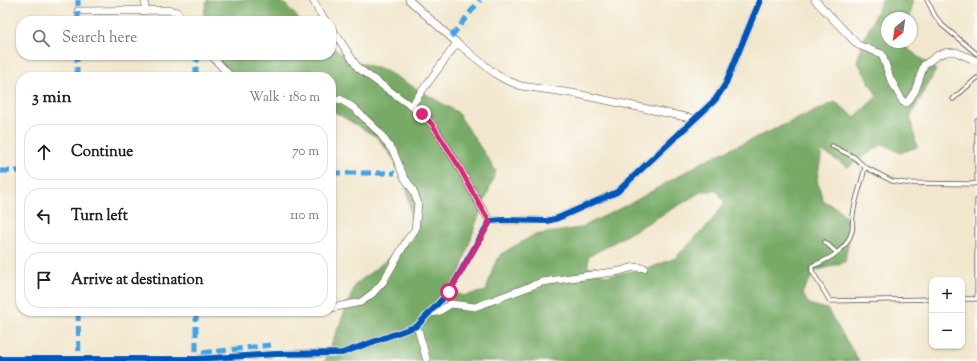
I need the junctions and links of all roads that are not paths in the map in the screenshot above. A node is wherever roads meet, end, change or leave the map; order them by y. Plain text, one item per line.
1 (145, 0) edge
2 (313, 0) edge
3 (410, 0) edge
4 (760, 0) edge
5 (815, 0) edge
6 (927, 0) edge
7 (145, 11) junction
8 (78, 12) dead end
9 (179, 16) edge
10 (322, 16) edge
11 (336, 35) edge
12 (457, 43) junction
13 (977, 54) edge
14 (216, 60) edge
15 (977, 61) edge
16 (226, 72) edge
17 (977, 78) edge
18 (953, 99) dead end
19 (336, 100) edge
20 (411, 106) junction
21 (695, 120) junction
22 (977, 120) edge
23 (832, 146) dead end
24 (865, 167) junction
25 (977, 182) edge
26 (977, 200) edge
27 (490, 222) junction
28 (825, 242) dead end
29 (837, 253) junction
30 (644, 268) dead end
31 (929, 299) edge
32 (965, 299) edge
33 (977, 299) edge
34 (336, 307) edge
35 (430, 313) junction
36 (417, 326) junction
37 (0, 359) edge
38 (427, 361) edge

1 - 7 street
2 - 10 street
3 - 12 street
4 - 21 street
5 - 15 street
6 - 13 lane
7 - 8 street
7 - 9 street
11 - 20 street
12 - 20 street
12 - 21 street
14 - 16 street
17 - 18 lane
19 - 34 street
20 - 27 street
21 - 27 street
22 - 25 lane
23 - 24 lane
24 - 25 lane
24 - 29 lane
26 - 33 lane
27 - 35 street
28 - 29 lane
29 - 31 lane
30 - 35 street
32 - 33 lane
35 - 36 street
36 - 37 street
36 - 38 street

